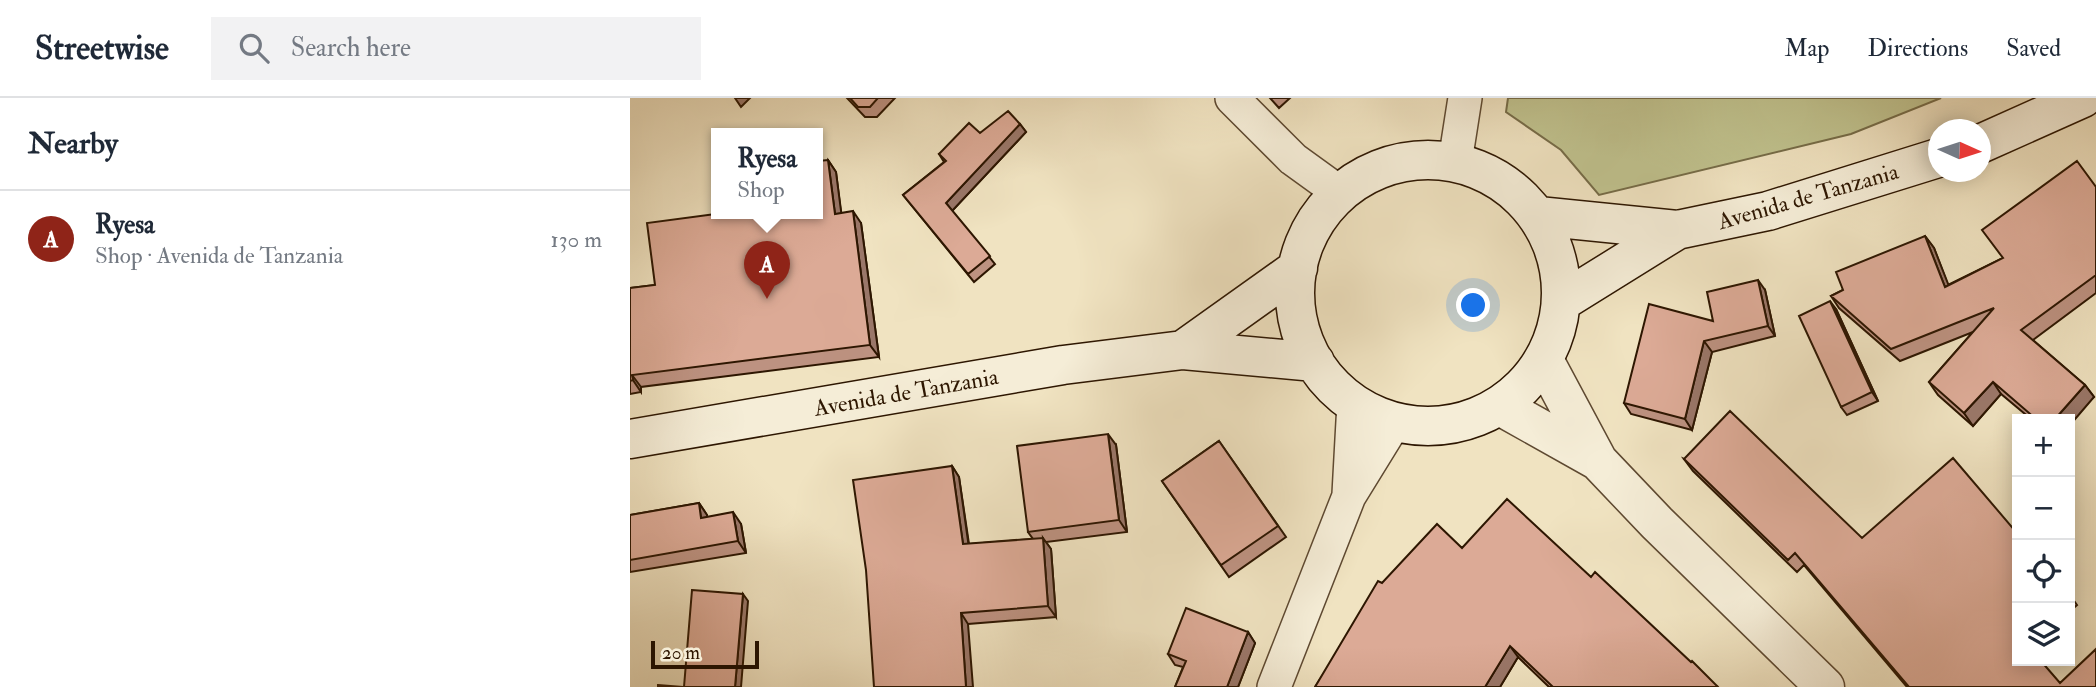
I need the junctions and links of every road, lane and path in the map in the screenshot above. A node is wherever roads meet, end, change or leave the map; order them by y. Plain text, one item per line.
1 (1232, 98) edge
2 (1465, 98) edge
3 (2083, 98) edge
4 (1991, 139) edge
5 (1928, 161) edge
6 (1455, 162) junction
7 (1340, 193) junction
8 (1538, 216) junction
9 (1677, 230) junction
10 (1298, 268) junction
11 (1561, 302) junction
12 (1183, 350) junction
13 (1544, 360) junction
14 (1315, 362) junction
15 (1354, 404) junction
16 (1500, 406) junction
17 (1394, 423) junction
18 (630, 439) edge
19 (1598, 461) junction
20 (1349, 496) junction
21 (1274, 687) edge
22 (1825, 687) edge

1 - 7 street
2 - 6 street
3 - 4 main road
5 - 9 main road, Avenida de Tanzania
6 - 7 main road
6 - 8 main road
7 - 10 main road
8 - 9 main road, Avenida de Tanzania
8 - 11 main road
9 - 11 main road, Avenida de Tanzania
10 - 12 main road, Avenida de Tanzania
10 - 14 main road
11 - 13 main road
12 - 14 main road, Avenida de Tanzania
12 - 18 main road, Avenida de Tanzania
13 - 16 main road
13 - 19 main road
14 - 15 main road
15 - 17 main road
15 - 20 street
16 - 17 main road
16 - 19 main road
17 - 20 street
19 - 22 main road
20 - 21 street

